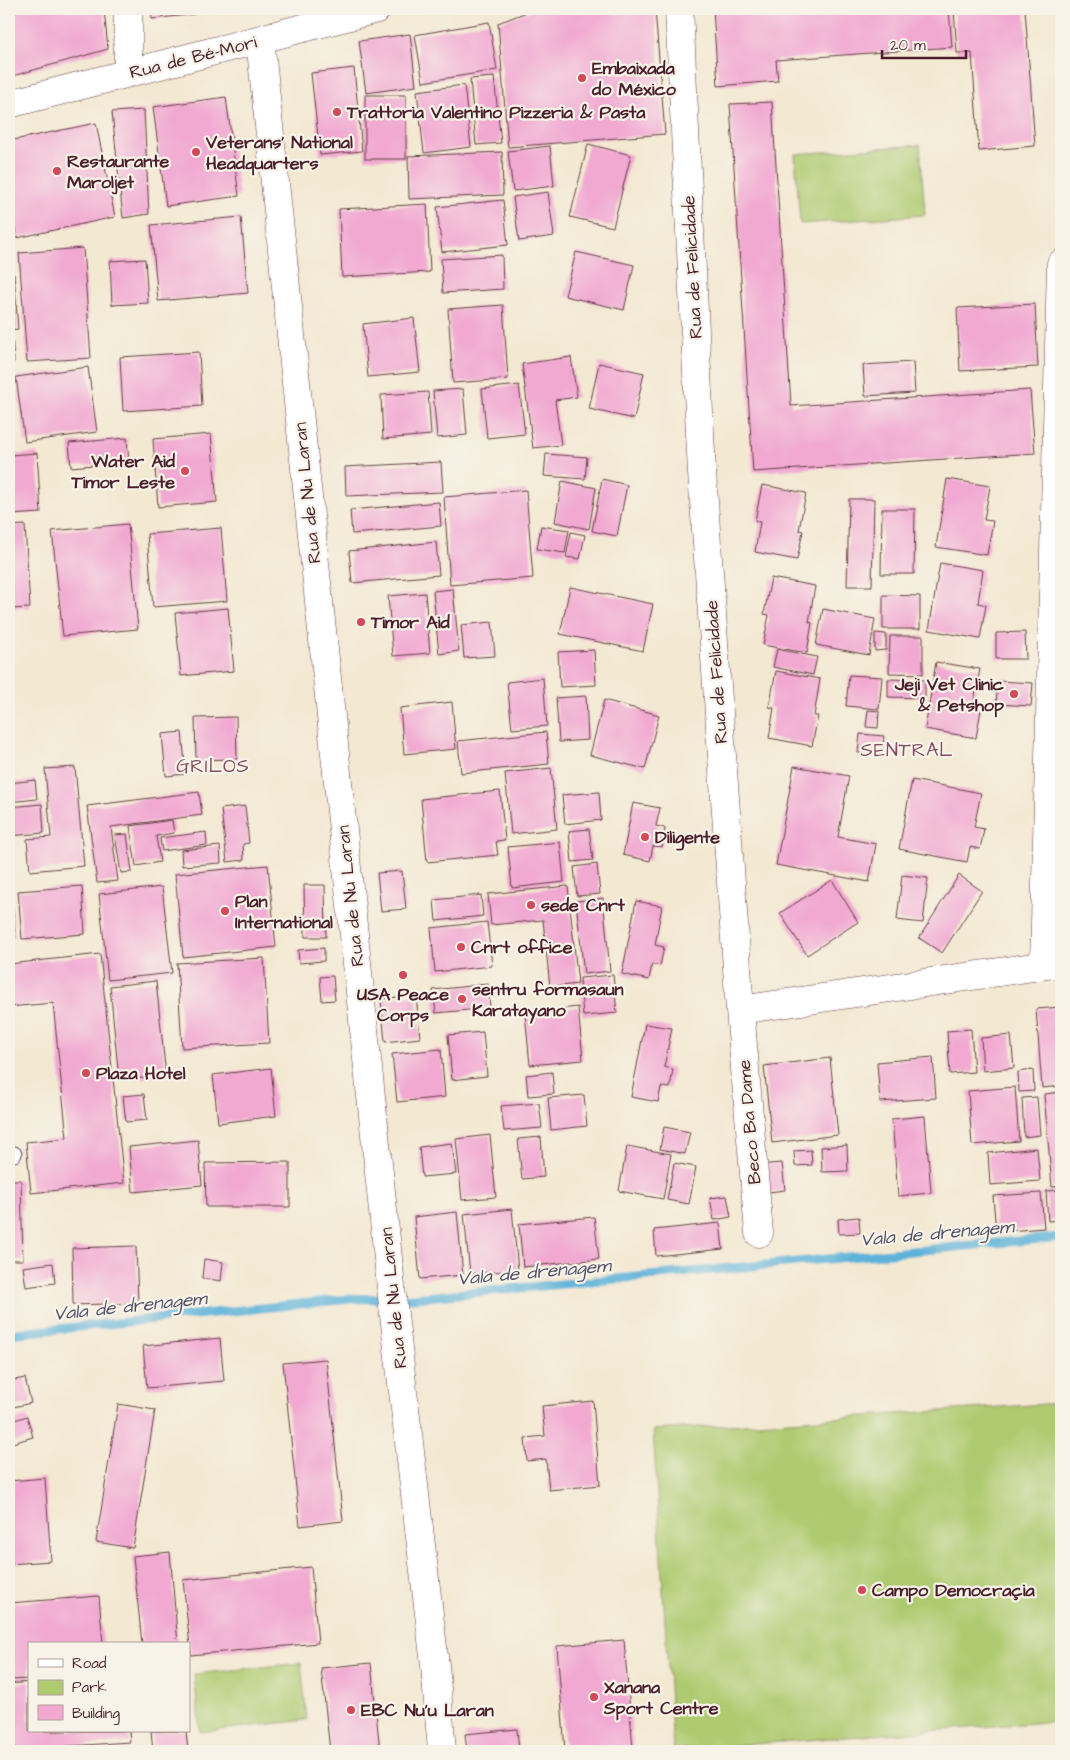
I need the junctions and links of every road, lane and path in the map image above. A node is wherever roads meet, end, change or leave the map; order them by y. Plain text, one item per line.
1 (128, 9) edge
2 (377, 9) edge
3 (679, 9) edge
4 (260, 40) junction
5 (128, 73) junction
6 (9, 104) edge
7 (1061, 264) edge
8 (1052, 964) edge
9 (740, 1010) junction
10 (759, 1233) dead end
11 (442, 1751) edge

1 - 5 street
2 - 4 street, Rua de Bé-Mori
3 - 9 street, Rua de Felicidade
4 - 5 street, Rua de Bé-Mori
4 - 11 street, Rua de Nu Laran
5 - 6 street, Rua de Bé-Mori
7 - 8 street
8 - 9 street
9 - 10 street, Beco Ba Dame

